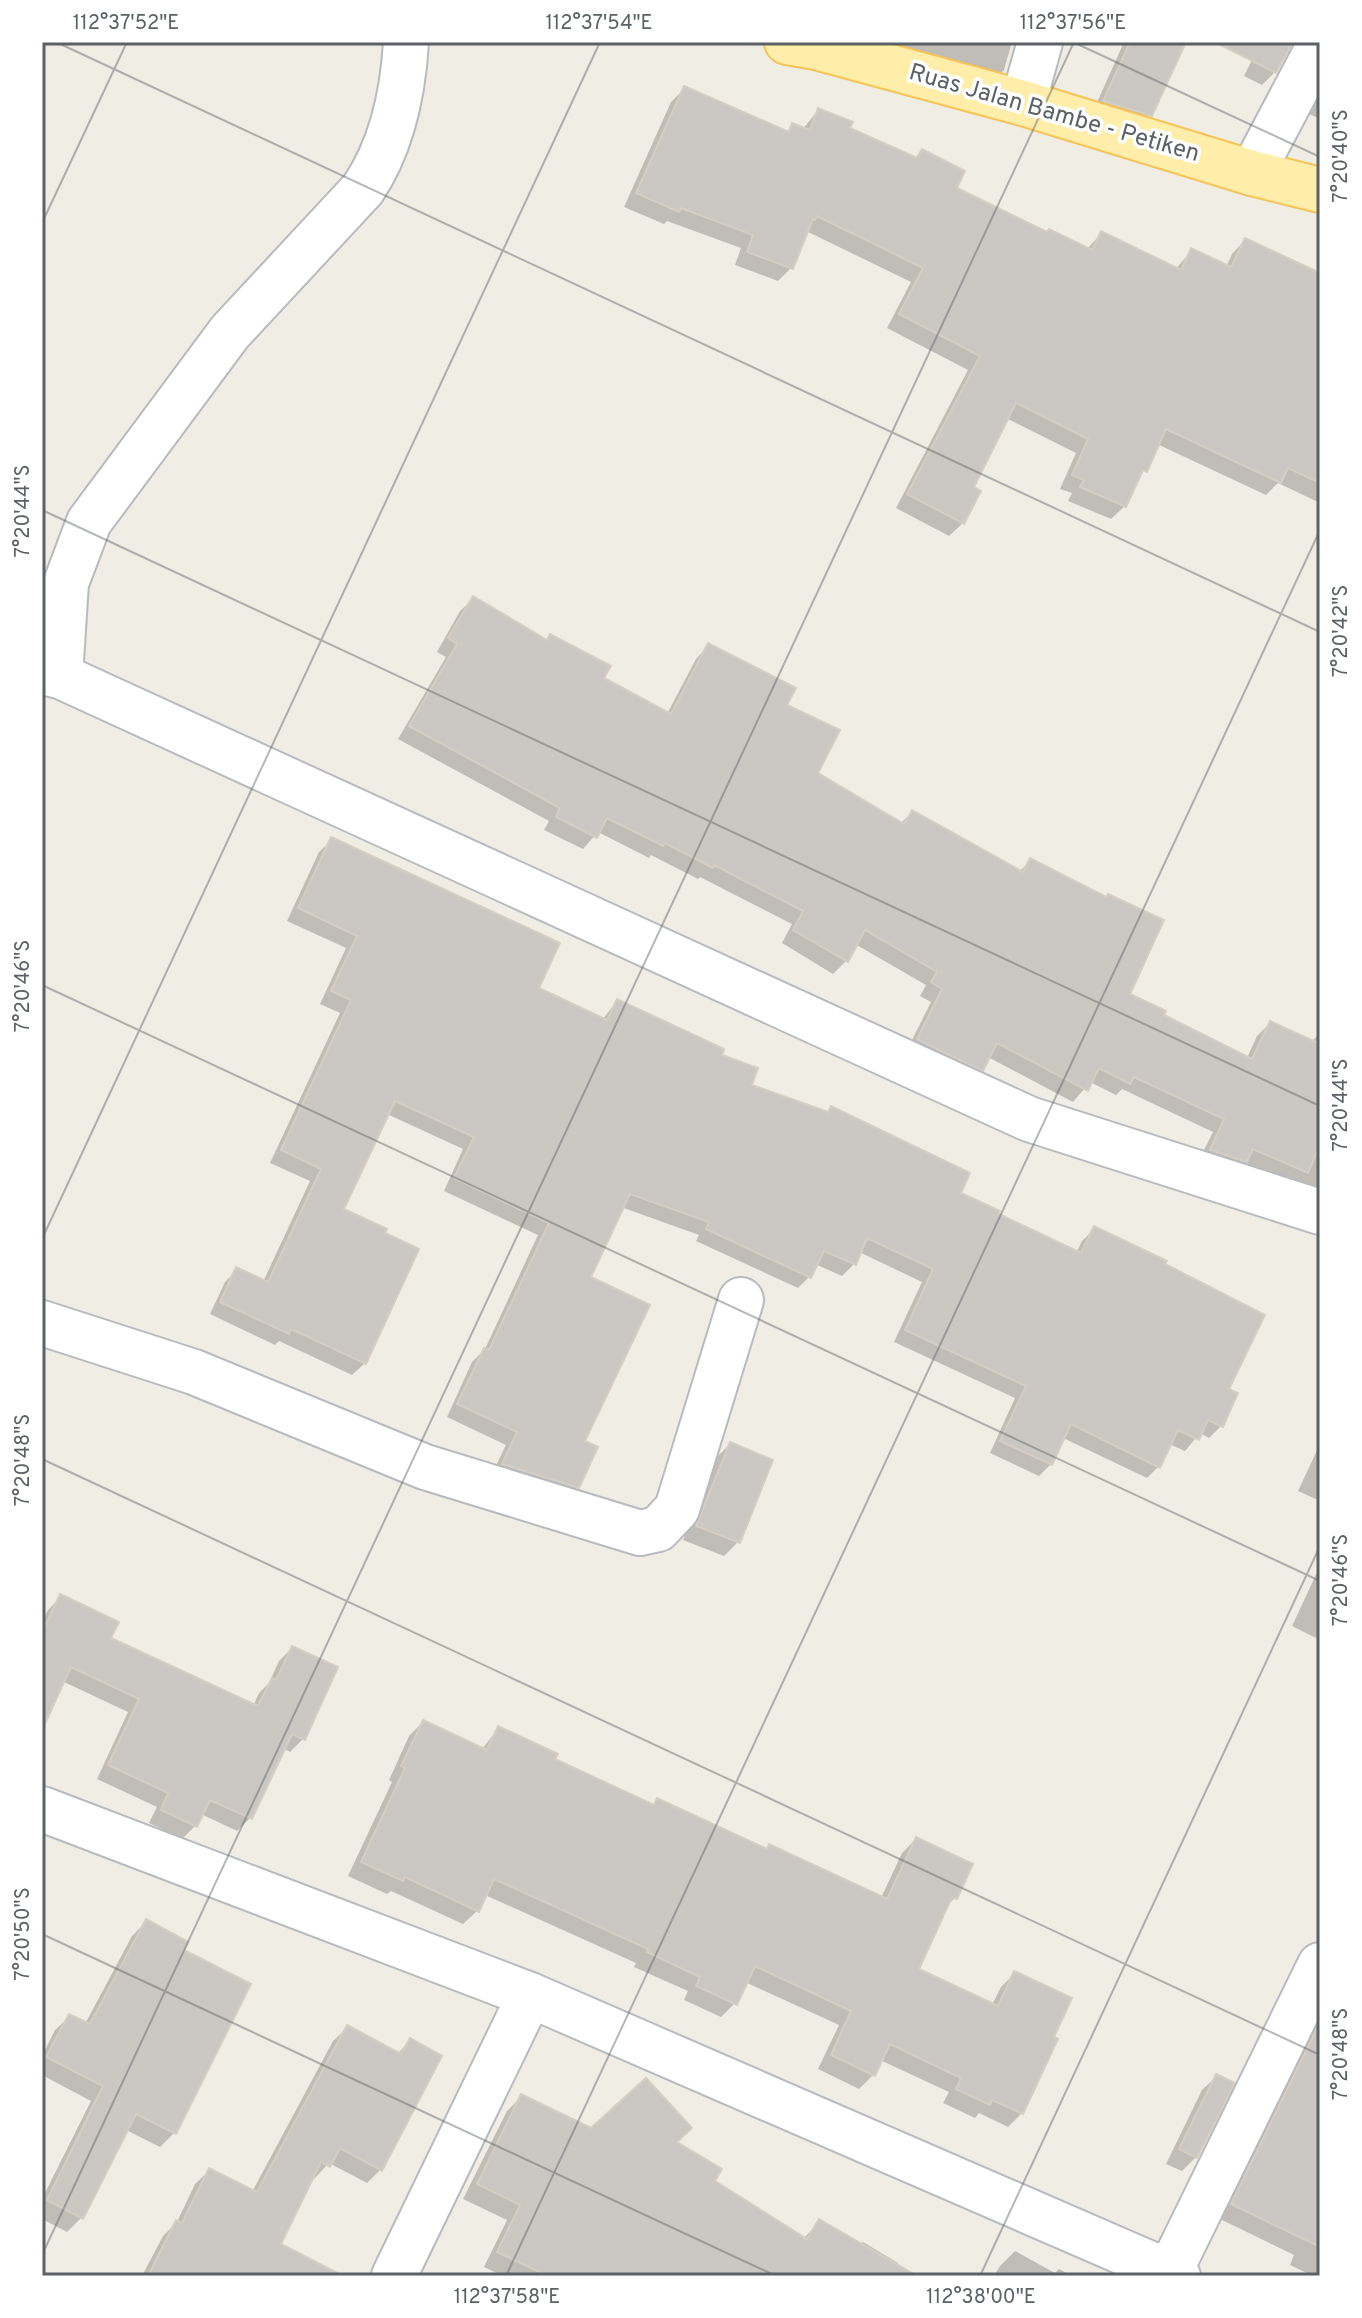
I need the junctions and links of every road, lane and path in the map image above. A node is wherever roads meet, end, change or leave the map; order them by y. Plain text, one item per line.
1 (406, 42) edge
2 (787, 42) edge
3 (1040, 42) edge
4 (1320, 44) edge
5 (1023, 103) junction
6 (1252, 173) junction
7 (1320, 190) edge
8 (51, 674) edge
9 (1320, 1212) edge
10 (741, 1300) dead end
11 (42, 1323) edge
12 (42, 1809) edge
13 (1320, 1965) edge
14 (530, 1995) junction
15 (1173, 2274) edge
16 (394, 2276) edge

1 - 8 street
2 - 5 main road, Ruas Jalan Bambe - Petiken
3 - 5 street
4 - 6 street
5 - 6 main road, Ruas Jalan Bambe - Petiken
6 - 7 main road, Ruas Jalan Bambe - Petiken
8 - 9 street
10 - 11 street
12 - 14 street
13 - 15 street
14 - 15 street
14 - 16 street

